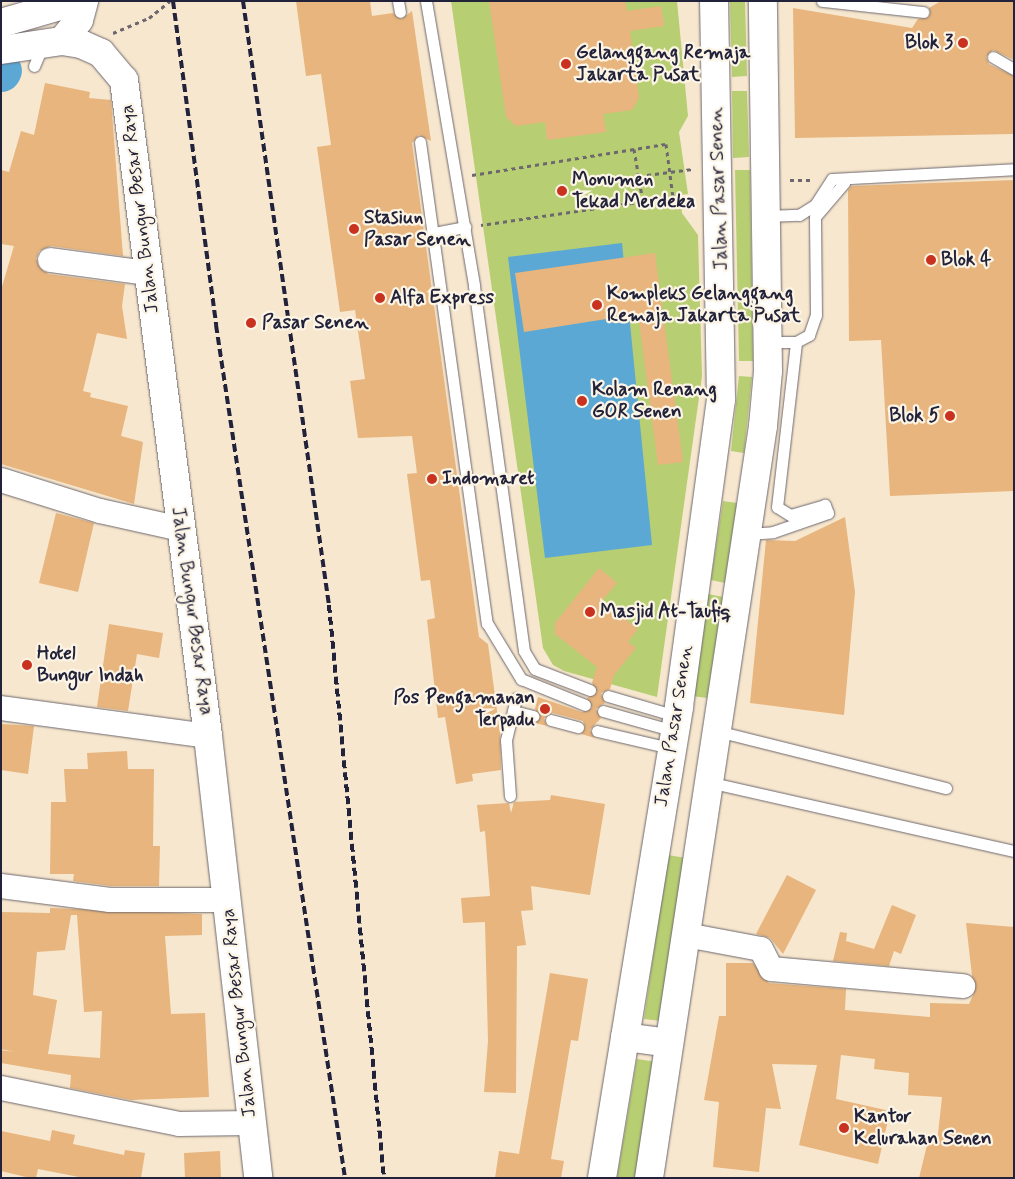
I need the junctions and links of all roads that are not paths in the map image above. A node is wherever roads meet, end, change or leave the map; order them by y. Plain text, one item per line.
1 (51, 1) edge
2 (426, 1) edge
3 (714, 1) edge
4 (763, 1) edge
5 (822, 1) edge
6 (80, 8) edge
7 (1, 12) edge
8 (923, 12) dead end
9 (1, 23) edge
10 (1, 50) edge
11 (46, 50) junction
12 (993, 57) dead end
13 (1010, 69) edge
14 (420, 142) dead end
15 (1014, 169) edge
16 (844, 183) dead end
17 (766, 216) junction
18 (464, 227) junction
19 (434, 233) junction
20 (50, 260) dead end
21 (147, 273) junction
22 (768, 342) junction
23 (796, 342) junction
24 (1, 480) edge
25 (180, 529) junction
26 (747, 534) junction
27 (518, 689) junction
28 (590, 690) dead end
29 (608, 696) dead end
30 (585, 705) dead end
31 (1, 708) edge
32 (603, 711) dead end
33 (512, 712) junction
34 (533, 716) dead end
35 (552, 720) dead end
36 (578, 726) dead end
37 (597, 731) dead end
38 (674, 732) junction
39 (717, 732) junction
40 (208, 736) junction
41 (708, 782) junction
42 (946, 788) dead end
43 (510, 796) dead end
44 (1014, 851) edge
45 (1, 886) edge
46 (228, 900) junction
47 (686, 935) junction
48 (963, 986) dead end
49 (625, 1036) junction
50 (669, 1043) junction
51 (1, 1088) edge
52 (250, 1123) junction
53 (651, 1177) edge
54 (258, 1178) edge
55 (602, 1178) edge

1 - 7 lane
2 - 18 lane
3 - 38 main road, Jalan Pasar Senen
4 - 17 main road
5 - 8 lane
6 - 9 main road
6 - 11 main road
10 - 11 main road
11 - 21 main road, Jalan Bungur Besar Raya
12 - 13 lane
14 - 19 lane
15 - 17 lane
16 - 23 lane
17 - 22 main road
18 - 19 lane
18 - 28 lane
19 - 27 lane
20 - 21 street
21 - 25 main road, Jalan Bungur Besar Raya
22 - 23 lane
22 - 26 main road
23 - 26 lane
24 - 25 street
25 - 40 main road, Jalan Bungur Besar Raya
26 - 39 main road
27 - 30 lane
27 - 33 lane
29 - 38 lane
31 - 40 street
32 - 38 lane
33 - 34 lane
33 - 43 lane
35 - 36 lane
37 - 38 lane
38 - 49 main road, Jalan Pasar Senen
39 - 41 main road
39 - 42 lane
40 - 46 main road, Jalan Bungur Besar Raya
41 - 44 lane
41 - 47 main road
45 - 46 street
46 - 52 main road, Jalan Bungur Besar Raya
47 - 48 street
47 - 50 main road
49 - 50 main road
49 - 55 main road, Jalan Pasar Senen
50 - 53 main road
51 - 52 street
52 - 54 main road, Jalan Bungur Besar Raya

